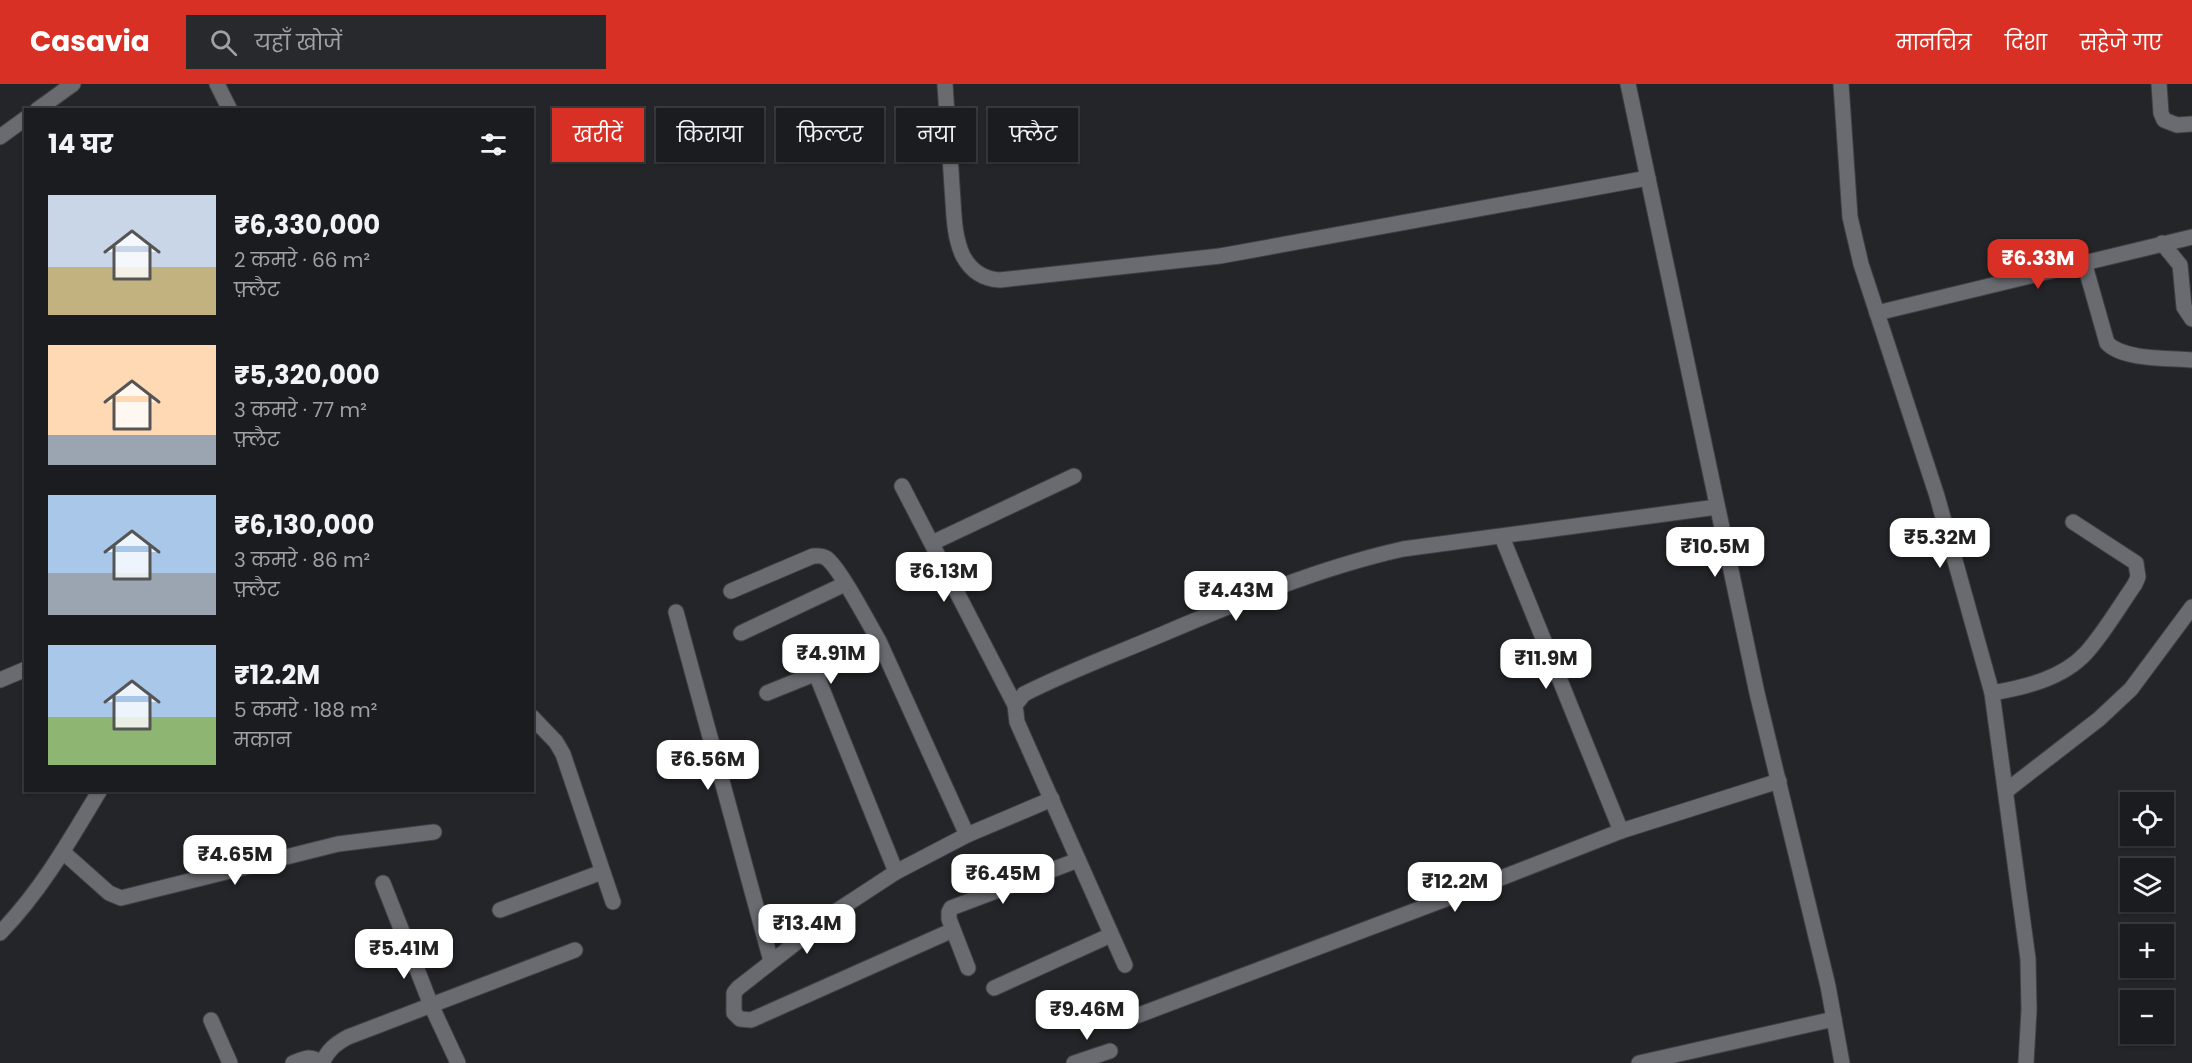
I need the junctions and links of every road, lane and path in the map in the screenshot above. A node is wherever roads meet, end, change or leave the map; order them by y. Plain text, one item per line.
1 (73, 84) edge
2 (217, 84) edge
3 (945, 84) edge
4 (1628, 84) edge
5 (1841, 84) edge
6 (2159, 84) edge
7 (41, 108) edge
8 (229, 108) edge
9 (24, 119) edge
10 (2192, 124) edge
11 (0, 137) edge
12 (1647, 178) junction
13 (2192, 237) edge
14 (2162, 243) junction
15 (2084, 262) junction
16 (1877, 313) junction
17 (2192, 320) edge
18 (2192, 360) edge
19 (1074, 476) dead end
20 (903, 486) dead end
21 (1717, 507) junction
22 (2073, 522) dead end
23 (1502, 537) junction
24 (932, 543) junction
25 (845, 584) junction
26 (731, 591) dead end
27 (2192, 608) edge
28 (676, 612) dead end
29 (741, 633) dead end
30 (881, 647) junction
31 (24, 670) edge
32 (816, 674) junction
33 (0, 680) edge
34 (767, 693) dead end
35 (1992, 693) junction
36 (1015, 705) junction
37 (534, 719) edge
38 (1779, 782) junction
39 (2006, 791) junction
40 (99, 792) edge
41 (1052, 800) junction
42 (1621, 831) junction
43 (434, 832) dead end
44 (967, 835) junction
45 (63, 852) junction
46 (1078, 860) junction
47 (602, 872) junction
48 (896, 872) junction
49 (383, 884) dead end
50 (613, 902) dead end
51 (500, 910) dead end
52 (953, 930) junction
53 (0, 933) edge
54 (1111, 935) junction
55 (575, 950) dead end
56 (771, 962) junction
57 (1125, 965) dead end
58 (968, 968) dead end
59 (993, 988) dead end
60 (431, 1005) junction
61 (1834, 1019) junction
62 (211, 1020) dead end
63 (1123, 1021) dead end
64 (1110, 1051) dead end
65 (230, 1063) edge
66 (293, 1063) edge
67 (322, 1063) edge
68 (458, 1063) edge
69 (1074, 1063) edge
70 (1639, 1063) edge
71 (1842, 1063) edge
72 (2026, 1063) edge

1 - 7 street
2 - 8 street
3 - 12 street
4 - 12 street
5 - 16 street
6 - 10 street
9 - 11 street
12 - 21 street
13 - 14 street
14 - 15 street
14 - 17 street
15 - 16 street
15 - 18 street
16 - 35 street
19 - 24 street
20 - 24 street
21 - 23 street
21 - 38 street
22 - 35 street
23 - 36 street
23 - 42 street
24 - 36 street
25 - 26 street
25 - 29 street
25 - 30 street
27 - 39 street
28 - 56 street
30 - 32 street
30 - 44 street
31 - 33 street
32 - 34 street
32 - 48 street
35 - 39 street
36 - 41 street
37 - 47 street
38 - 42 street
38 - 61 street
39 - 72 street
40 - 45 street
41 - 44 street
41 - 46 street
42 - 63 street
43 - 45 street
44 - 48 street
45 - 53 street
46 - 52 street
46 - 54 street
47 - 50 street
47 - 51 street
48 - 56 street
49 - 60 street
52 - 56 street
52 - 58 street
54 - 57 street
54 - 59 street
55 - 60 street
60 - 67 street
60 - 68 street
61 - 70 street
61 - 71 street
62 - 65 street
64 - 69 street
66 - 67 street

